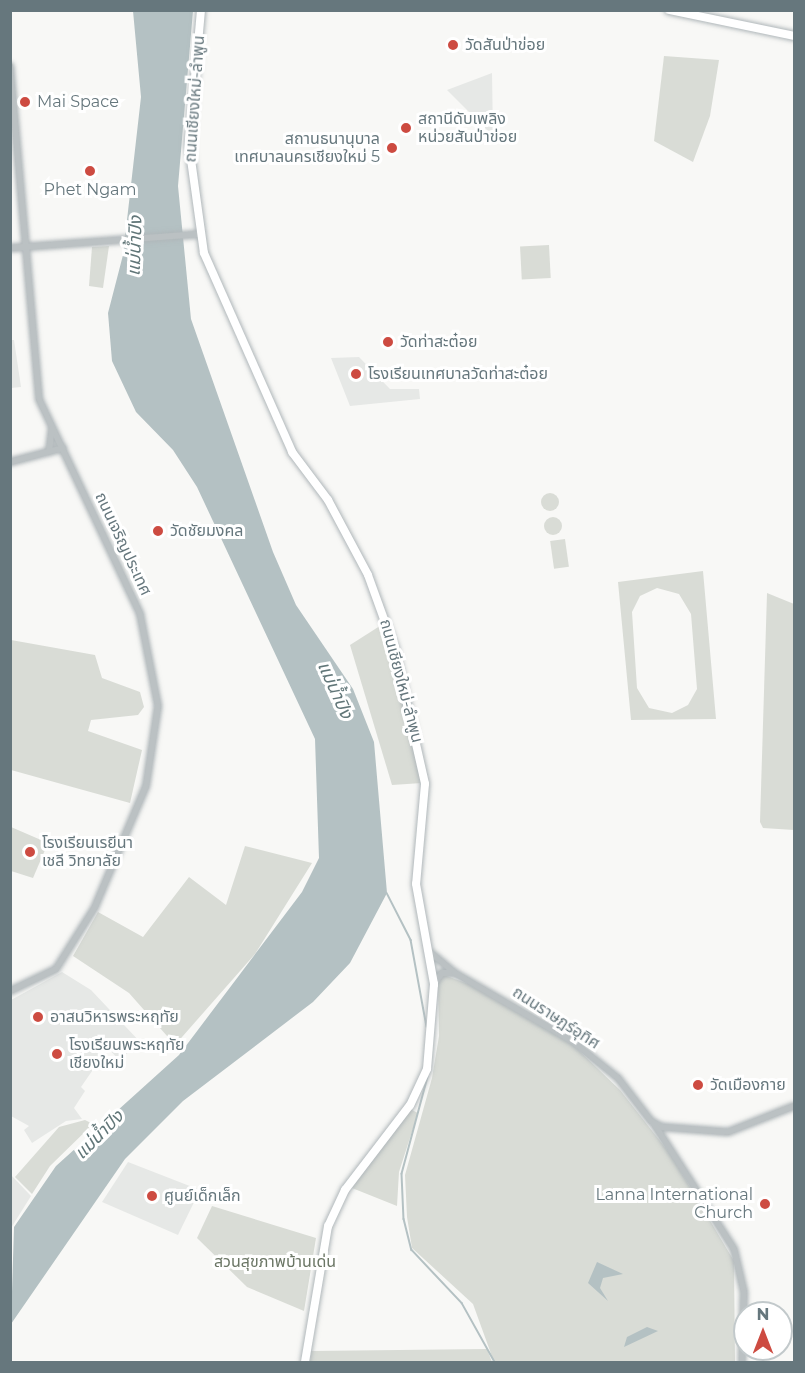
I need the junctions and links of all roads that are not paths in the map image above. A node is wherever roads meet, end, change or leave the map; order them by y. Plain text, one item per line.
1 (201, 10) edge
2 (669, 10) edge
3 (795, 36) edge
4 (10, 66) edge
5 (197, 234) junction
6 (10, 248) edge
7 (27, 248) junction
8 (52, 428) junction
9 (63, 448) junction
10 (49, 452) junction
11 (10, 462) edge
12 (430, 952) junction
13 (455, 973) junction
14 (434, 984) junction
15 (10, 991) edge
16 (795, 1106) edge
17 (654, 1124) junction
18 (305, 1362) edge
19 (742, 1362) edge

1 - 5 main road, ถนนเชียงใหม่-ลำพูน
2 - 3 main road
4 - 7 street, ถนนเจริญประเทศ
5 - 7 street
5 - 12 main road, ถนนเชียงใหม่-ลำพูน
6 - 7 street
7 - 8 street, ถนนเจริญประเทศ
8 - 9 street, ถนนเจริญประเทศ
8 - 10 street
9 - 10 street
9 - 15 street, ถนนเจริญประเทศ
10 - 11 street
12 - 13 street, ถนนราษฎร์อุทิศ
12 - 14 main road, ถนนเชียงใหม่-ลำพูน
13 - 14 street
13 - 17 street, ถนนราษฎร์อุทิศ
14 - 18 main road, ถนนเชียงใหม่-ลำพูน
16 - 17 street
17 - 19 street, ถนนราษฎร์อุทิศ

